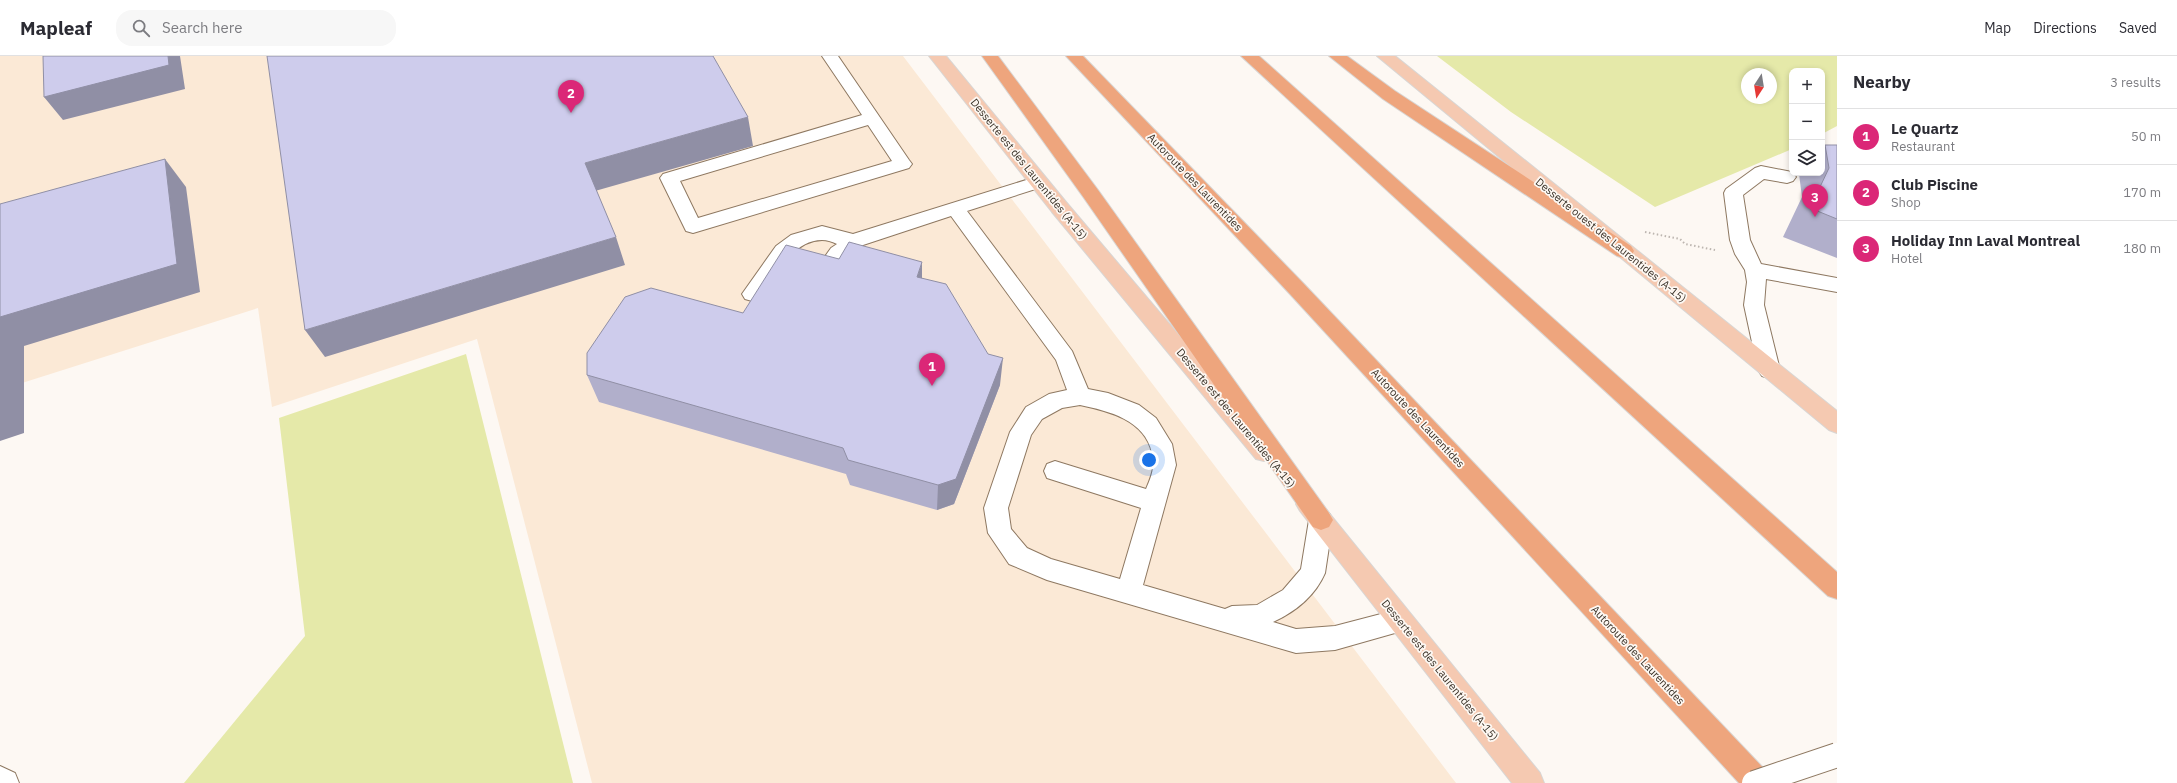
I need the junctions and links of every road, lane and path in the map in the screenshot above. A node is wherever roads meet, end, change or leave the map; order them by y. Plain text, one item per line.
1 (830, 56) edge
2 (937, 56) edge
3 (990, 56) edge
4 (1074, 56) edge
5 (1249, 56) edge
6 (1338, 56) edge
7 (1385, 56) edge
8 (872, 118) junction
9 (1787, 177) dead end
10 (1039, 182) junction
11 (955, 208) junction
12 (1640, 230) dead end
13 (853, 241) junction
14 (1624, 251) junction
15 (1722, 251) dead end
16 (1755, 270) junction
17 (824, 272) edge
18 (1837, 285) edge
19 (752, 294) dead end
20 (1769, 370) junction
21 (1080, 396) junction
22 (1837, 424) edge
23 (1055, 471) dead end
24 (1155, 502) junction
25 (1321, 520) junction
26 (1837, 588) edge
27 (1129, 591) junction
28 (1205, 614) junction
29 (1400, 621) junction
30 (1656, 674) junction
31 (1837, 755) edge
32 (0, 780) edge
33 (5, 783) edge
34 (1530, 783) edge
35 (1737, 783) edge
36 (1754, 783) edge
37 (1758, 783) edge

1 - 8 street
2 - 10 main road, Desserte est des Laurentides (A-15)
3 - 25 highway
4 - 30 highway, Autoroute des Laurentides
5 - 26 highway
6 - 14 highway
7 - 14 main road, Desserte ouest des Laurentides (A-15)
8 - 8 street
9 - 16 street
10 - 11 street
10 - 25 main road, Desserte est des Laurentides (A-15)
11 - 13 street
11 - 21 street
12 - 15 path
13 - 17 street
13 - 19 street
14 - 20 main road, Desserte ouest des Laurentides (A-15)
16 - 18 street
16 - 20 street
20 - 22 main road, Desserte ouest des Laurentides (A-15)
21 - 24 street
21 - 27 street
23 - 24 street
24 - 27 street
25 - 28 street
25 - 29 main road, Desserte est des Laurentides (A-15)
27 - 28 street
28 - 29 street
29 - 34 main road, Desserte est des Laurentides (A-15)
30 - 35 highway
30 - 37 highway, Autoroute des Laurentides
31 - 36 street, bridge
32 - 33 street

